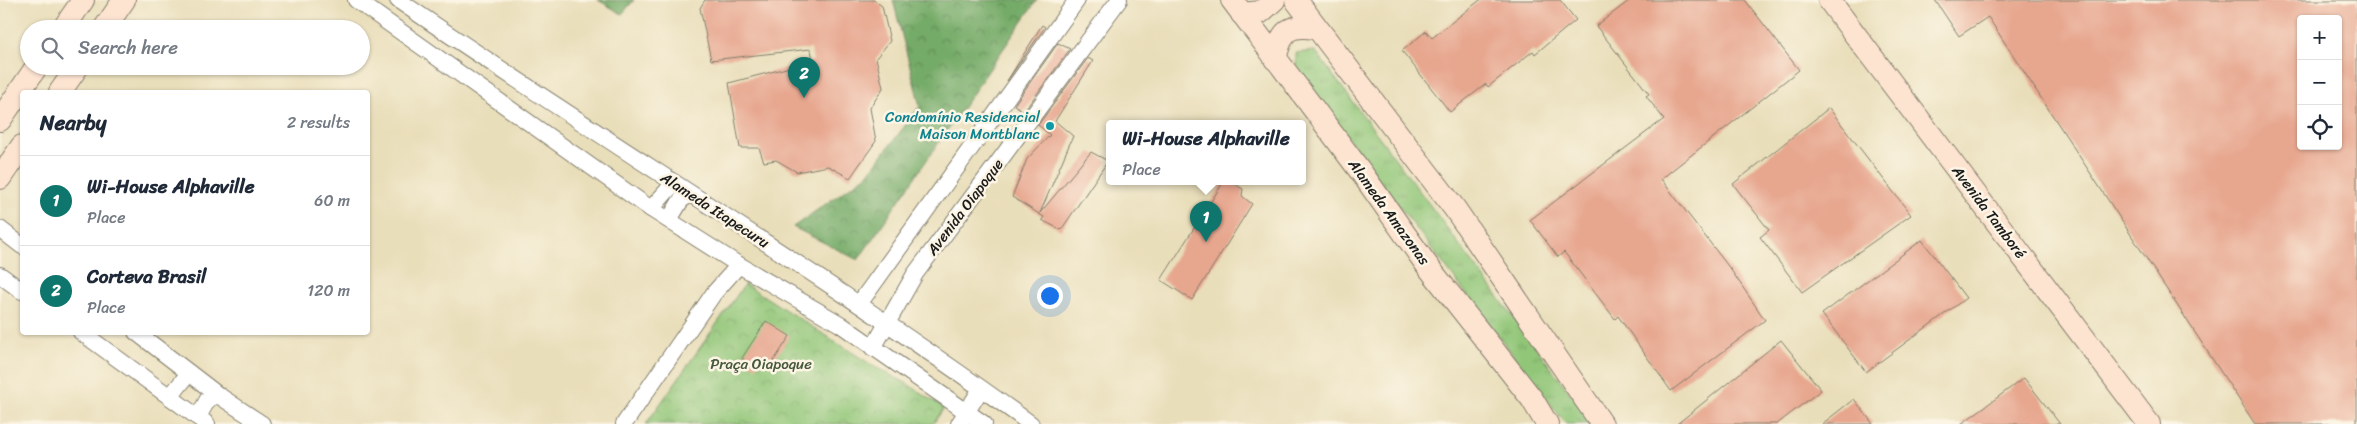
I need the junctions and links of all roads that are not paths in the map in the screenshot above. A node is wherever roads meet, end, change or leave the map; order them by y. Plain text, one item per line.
1 (124, 0) edge
2 (356, 0) edge
3 (398, 0) edge
4 (1076, 0) edge
5 (1119, 0) edge
6 (1274, 0) edge
7 (1296, 0) edge
8 (1829, 0) edge
9 (82, 2) edge
10 (1237, 7) edge
11 (69, 20) edge
12 (100, 20) edge
13 (110, 20) edge
14 (1315, 28) junction
15 (1275, 58) junction
16 (31, 75) edge
17 (72, 75) edge
18 (21, 90) edge
19 (61, 90) edge
20 (20, 91) edge
21 (0, 120) edge
22 (20, 149) edge
23 (0, 178) edge
24 (674, 182) junction
25 (691, 194) junction
26 (651, 209) junction
27 (669, 220) junction
28 (3, 232) edge
29 (20, 245) edge
30 (739, 265) junction
31 (0, 275) edge
32 (20, 290) edge
33 (858, 304) junction
34 (889, 323) junction
35 (84, 335) edge
36 (140, 335) edge
37 (874, 348) junction
38 (189, 373) junction
39 (981, 389) junction
40 (218, 394) junction
41 (170, 397) junction
42 (963, 418) edge
43 (202, 421) edge
44 (262, 424) edge
45 (624, 424) edge
46 (984, 424) edge
47 (1030, 424) edge
48 (1547, 424) edge
49 (1602, 424) edge
50 (2149, 424) edge

1 - 13 main road
2 - 26 street
3 - 24 street, Alameda Itapecuru
4 - 33 street, Avenida Oiapoque
5 - 34 street, Avenida Oiapoque
6 - 10 main road
7 - 14 main road
8 - 50 main road, Avenida Tamboré
9 - 11 main road
9 - 12 main road
10 - 15 main road, Alameda Amazonas
14 - 15 main road
14 - 49 main road
15 - 48 main road, Alameda Amazonas
16 - 18 main road
17 - 19 main road
20 - 21 main road
22 - 23 main road
24 - 25 street, Alameda Itapecuru
24 - 26 street
25 - 27 street
25 - 33 street, Alameda Itapecuru
26 - 27 street
27 - 30 street
28 - 29 street
30 - 37 street
30 - 45 street
31 - 32 street
33 - 34 street, Alameda Itapecuru
34 - 37 street, Avenida Oiapoque
34 - 39 street, Alameda Itapecuru
35 - 41 street
36 - 38 street
37 - 42 street
38 - 40 street
38 - 41 street
39 - 42 street
39 - 47 street, Alameda Itapecuru
40 - 43 street
40 - 44 street
41 - 43 street
42 - 46 street

